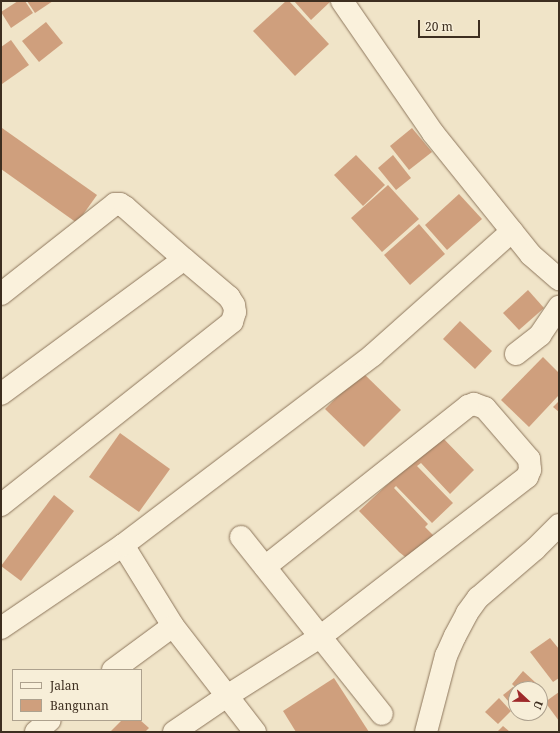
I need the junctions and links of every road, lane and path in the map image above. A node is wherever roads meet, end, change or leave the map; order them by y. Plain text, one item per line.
1 (342, 1) edge
2 (512, 231) junction
3 (184, 259) junction
4 (559, 278) edge
5 (1, 294) edge
6 (559, 307) edge
7 (516, 354) dead end
8 (1, 394) edge
9 (1, 505) edge
10 (559, 525) edge
11 (241, 537) dead end
12 (124, 545) junction
13 (265, 567) junction
14 (173, 626) junction
15 (1, 628) edge
16 (320, 638) junction
17 (114, 669) edge
18 (227, 696) junction
19 (382, 714) dead end
20 (49, 721) edge
21 (36, 732) edge
22 (174, 732) edge
23 (255, 732) edge
24 (426, 732) edge

1 - 2 street
2 - 4 street
2 - 12 street
3 - 5 street
3 - 8 street
3 - 9 street
6 - 7 street
10 - 24 street
11 - 13 street
12 - 14 street
12 - 15 street
13 - 16 street
13 - 16 street
14 - 17 street
14 - 18 street
16 - 18 street
16 - 19 street
18 - 22 street
18 - 23 street
20 - 21 street

